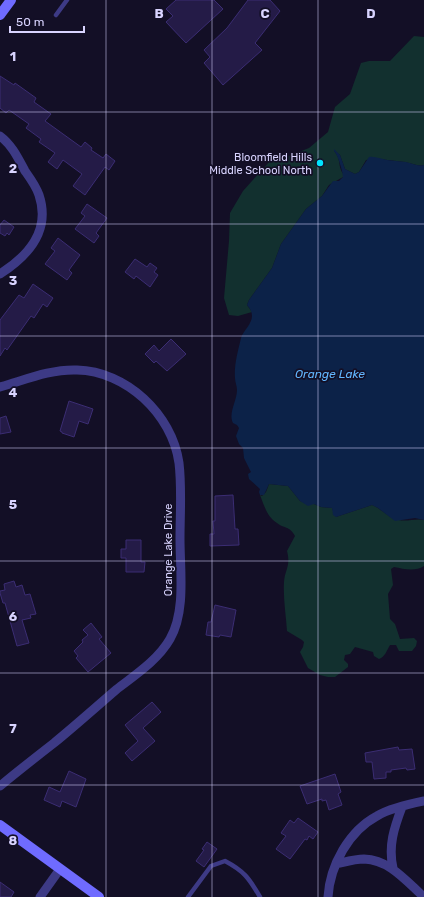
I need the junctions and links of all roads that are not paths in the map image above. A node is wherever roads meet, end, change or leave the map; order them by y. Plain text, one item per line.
1 (10, 0) edge
2 (68, 0) edge
3 (0, 15) edge
4 (56, 15) dead end
5 (0, 136) edge
6 (0, 274) edge
7 (0, 388) edge
8 (0, 786) edge
9 (424, 801) edge
10 (402, 807) junction
11 (0, 825) edge
12 (336, 864) junction
13 (393, 868) junction
14 (60, 869) junction
15 (40, 897) edge
16 (100, 897) edge
17 (188, 897) edge
18 (260, 897) edge
19 (328, 897) edge
20 (424, 897) edge

1 - 3 street
2 - 4 lane
5 - 6 street
7 - 8 street, Orange Lake Drive
9 - 10 street
10 - 12 street
10 - 13 street
11 - 14 street
12 - 13 street
12 - 19 street
13 - 20 street
14 - 15 street
14 - 16 street
17 - 18 lane

